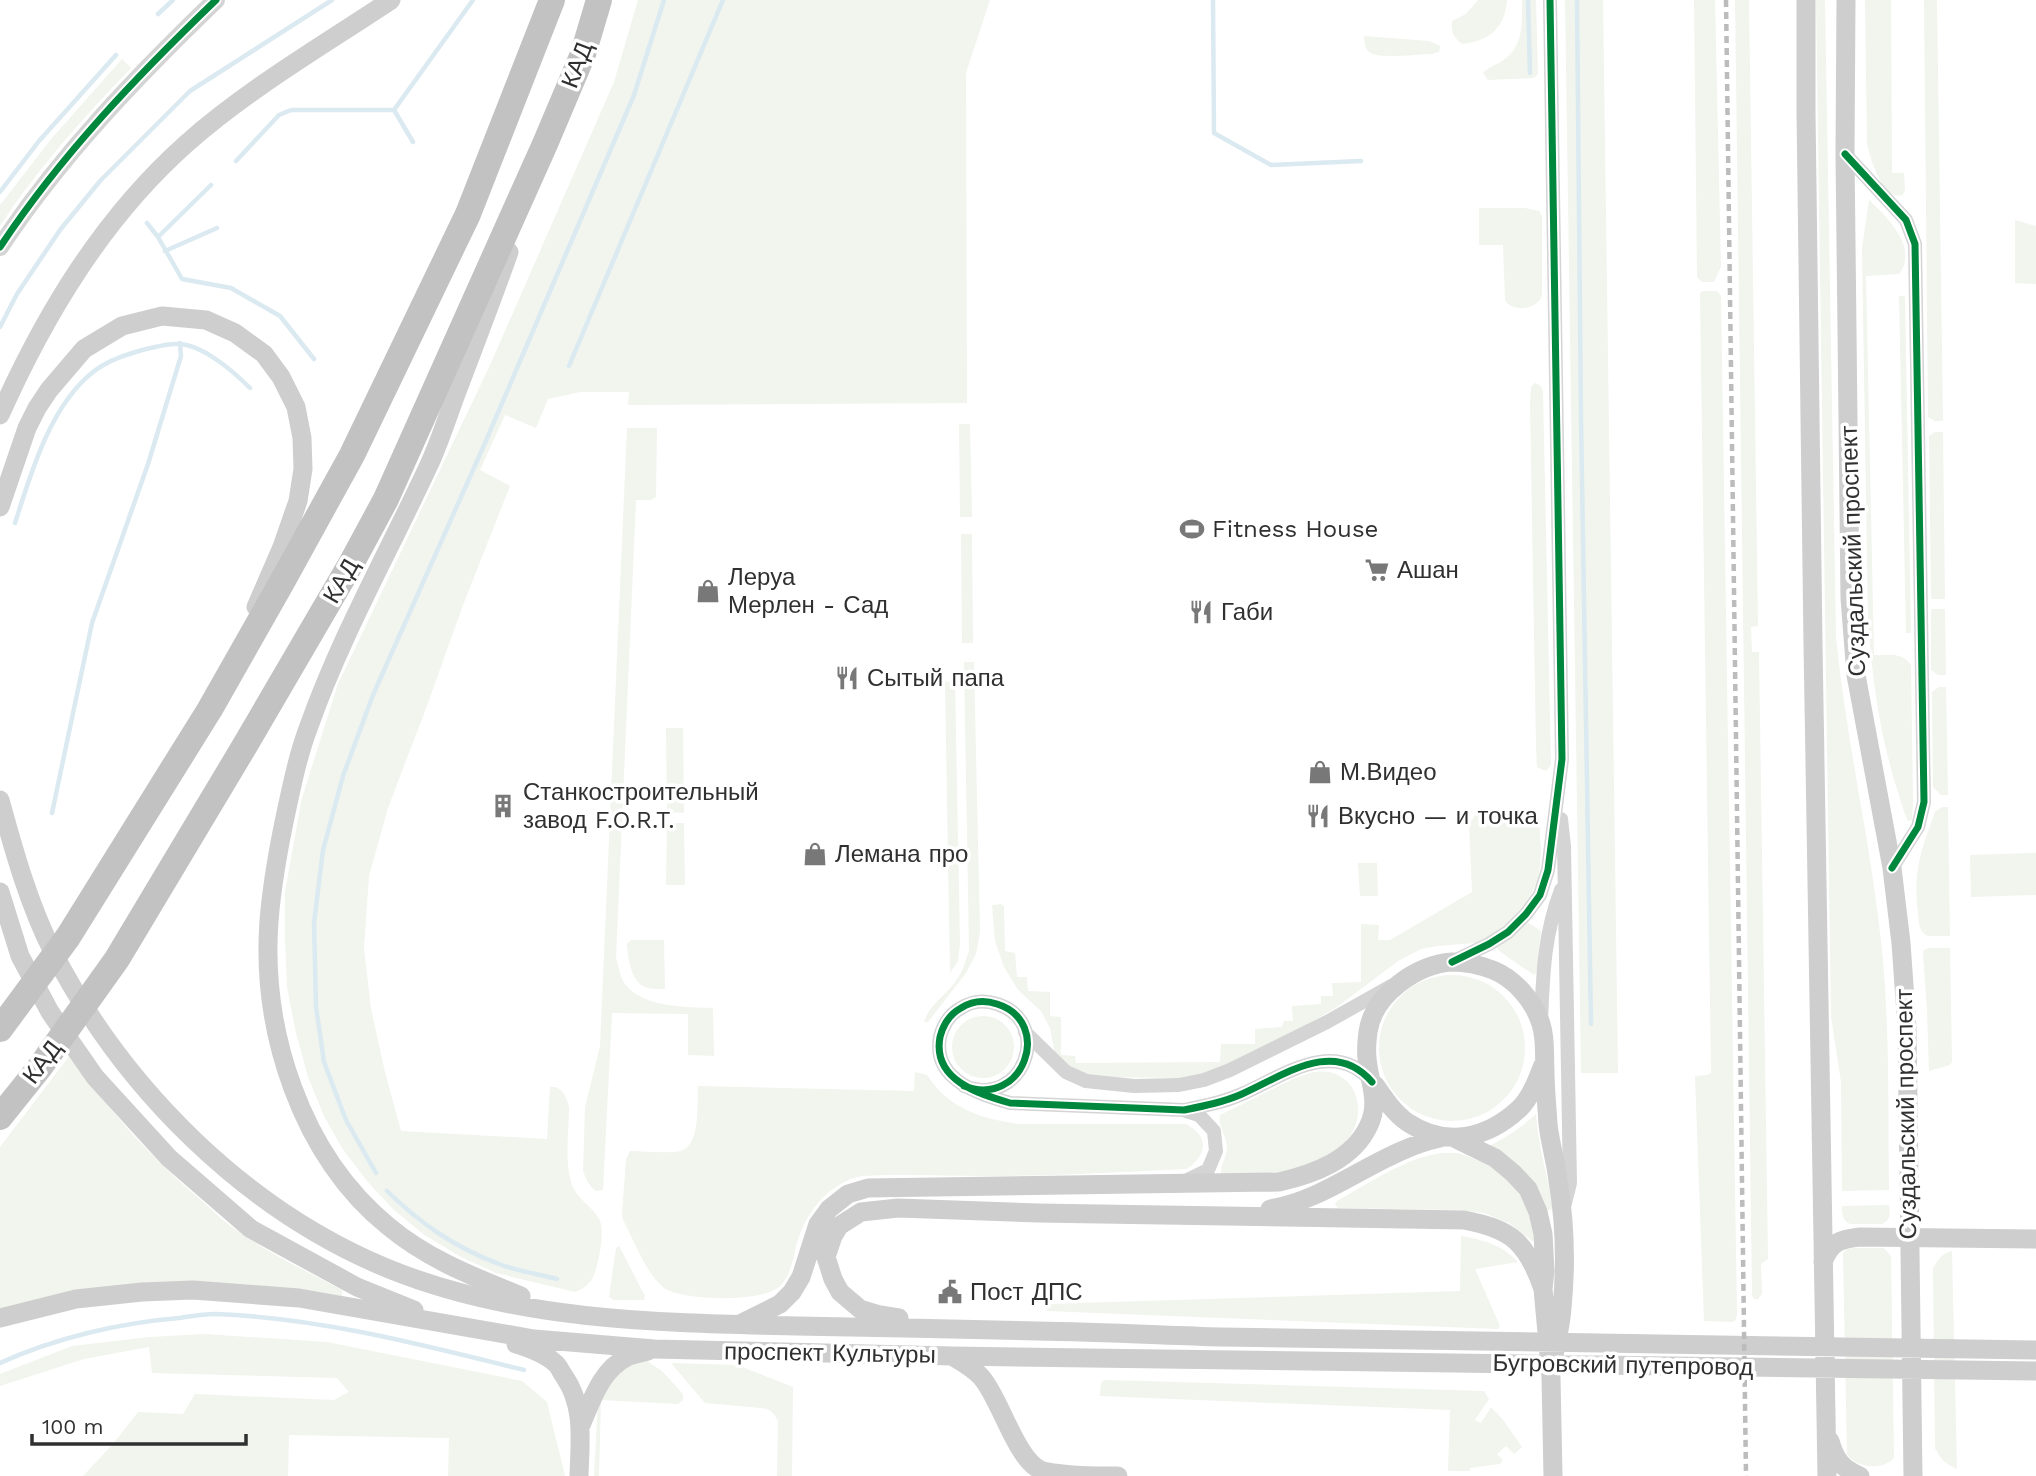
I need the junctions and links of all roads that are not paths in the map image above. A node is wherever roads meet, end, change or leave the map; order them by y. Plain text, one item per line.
1 (216, 0) edge
2 (391, 0) edge
3 (552, 0) edge
4 (599, 0) edge
5 (1550, 0) edge
6 (1806, 0) edge
7 (1846, 0) edge
8 (545, 144) junction
9 (1844, 154) junction
10 (0, 247) edge
11 (0, 415) edge
12 (0, 507) edge
13 (210, 709) junction
14 (1558, 796) junction
15 (0, 800) edge
16 (1892, 869) junction
17 (1564, 882) junction
18 (0, 892) edge
19 (1452, 962) junction
20 (1417, 972) junction
21 (5, 1023) edge
22 (1541, 1023) junction
23 (1025, 1032) junction
24 (1545, 1061) junction
25 (1372, 1082) junction
26 (964, 1086) junction
27 (1184, 1110) junction
28 (0, 1117) edge
29 (1447, 1138) junction
30 (1182, 1182) junction
31 (1235, 1215) junction
32 (1562, 1215) junction
33 (1908, 1237) junction
34 (2036, 1239) edge
35 (1823, 1262) junction
36 (1543, 1289) junction
37 (558, 1311) junction
38 (0, 1318) edge
39 (450, 1325) junction
40 (737, 1325) junction
41 (934, 1329) junction
42 (480, 1330) junction
43 (1214, 1336) joint
44 (654, 1349) junction
45 (2036, 1350) edge
46 (952, 1356) junction
47 (1211, 1358) joint
48 (2036, 1371) edge
49 (1551, 1377) junction
50 (1825, 1419) junction
51 (581, 1426) junction
52 (579, 1476) edge
53 (1118, 1476) edge
54 (1553, 1476) edge
55 (1826, 1476) edge
56 (1860, 1476) edge
57 (1913, 1476) edge

1 - 10 street
2 - 11 main road
3 - 13 highway, КАД
4 - 8 highway, КАД
5 - 14 street
6 - 35 main road, Суздальский проспект
7 - 9 main road, Суздальский проспект
8 - 28 highway, КАД
8 - 37 main road
9 - 16 main road, Суздальский проспект
9 - 16 street
12 - 13 main road
13 - 21 highway, КАД
14 - 17 street
14 - 19 street
15 - 37 main road
16 - 33 main road, Суздальский проспект
17 - 22 street
17 - 32 street
18 - 39 main road
19 - 20 main road
19 - 22 main road
20 - 23 street
20 - 25 main road
22 - 24 main road
23 - 26 street
23 - 26 street
24 - 29 main road
24 - 32 main road
25 - 27 street
25 - 29 main road
25 - 30 main road
26 - 27 street
27 - 30 street
29 - 31 main road
29 - 36 main road
30 - 40 main road
31 - 36 main road
31 - 41 main road
32 - 49 main road
33 - 34 main road
33 - 35 main road
33 - 57 main road, Суздальский проспект
35 - 50 main road, Суздальский проспект
36 - 49 main road
37 - 40 main road, проспект Культуры
38 - 39 main road
39 - 42 main road, проспект Культуры
40 - 41 main road, проспект Культуры
41 - 43 main road, проспект Культуры
42 - 44 main road, проспект Культуры
42 - 51 main road
43 - 45 main road, Бугровский путепровод
44 - 46 main road, проспект Культуры
44 - 51 main road
46 - 47 main road, проспект Культуры
46 - 53 main road
47 - 48 main road, Бугровский путепровод
49 - 54 main road
50 - 55 main road, Суздальский проспект
50 - 56 main road
51 - 52 main road

